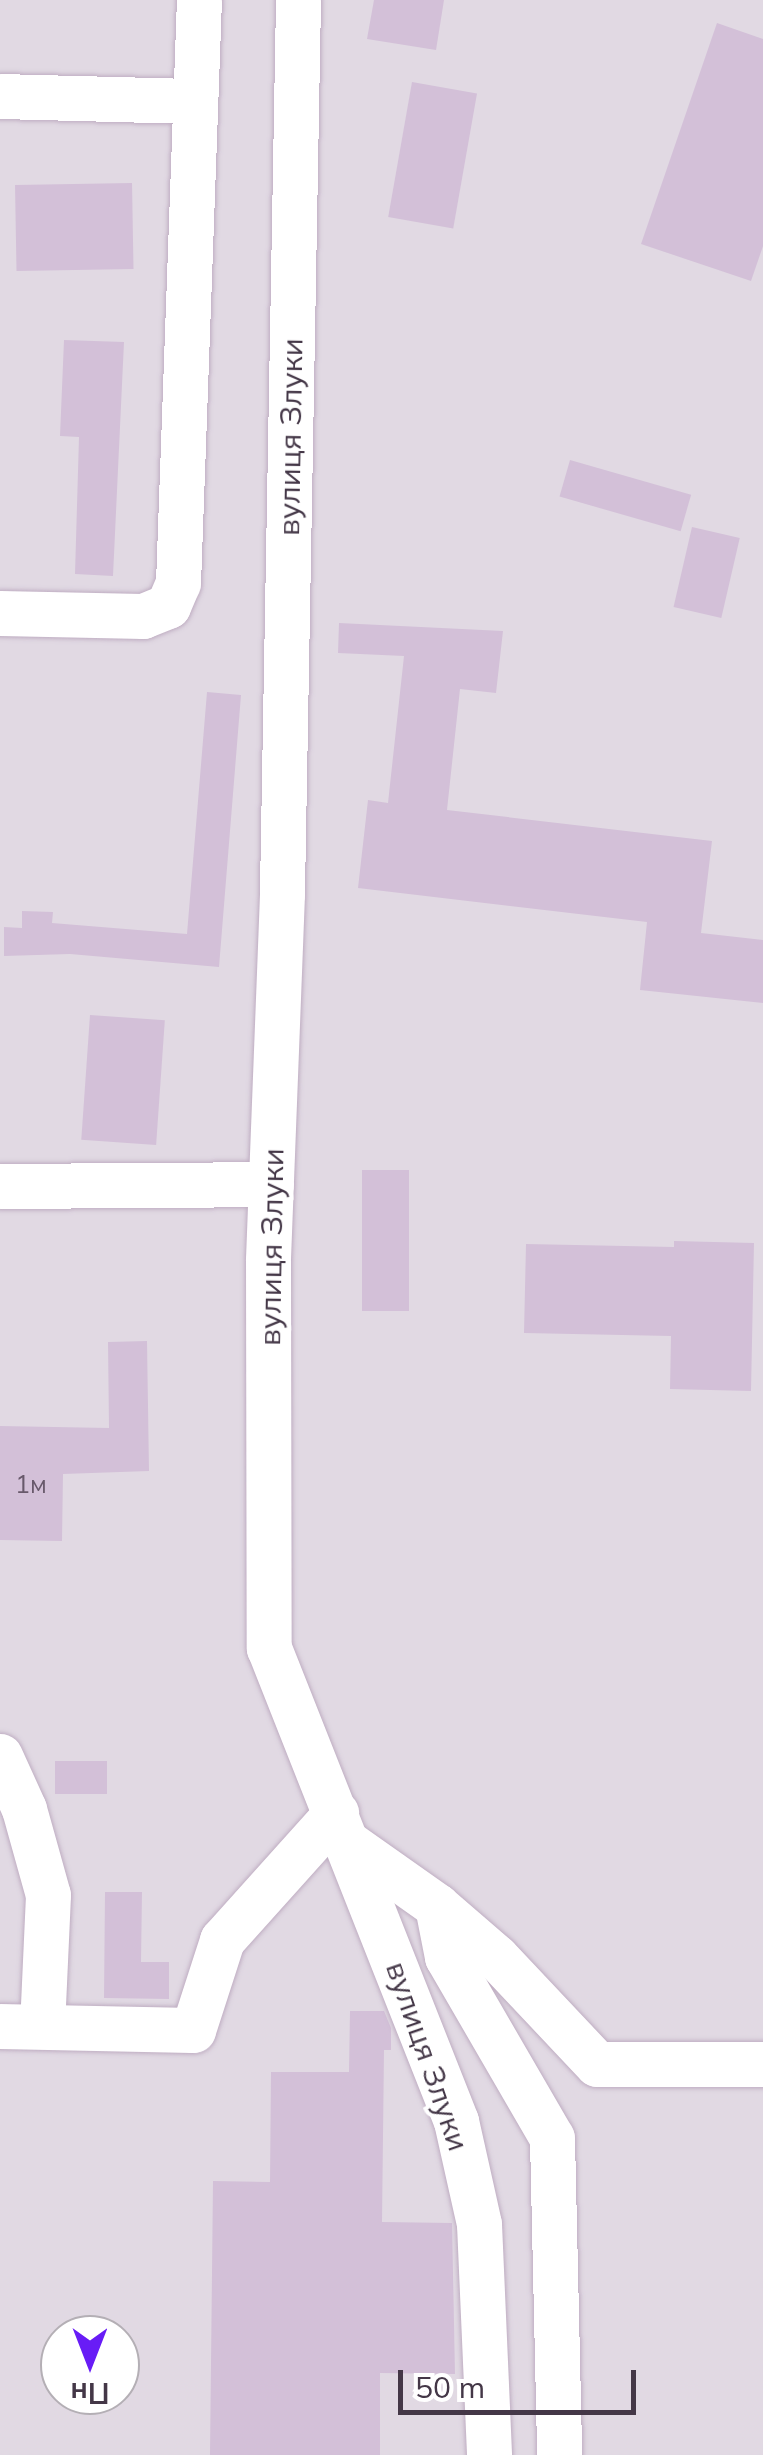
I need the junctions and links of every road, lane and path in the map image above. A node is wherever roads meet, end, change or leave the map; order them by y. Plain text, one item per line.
1 (199, 0) edge
2 (298, 0) edge
3 (0, 96) edge
4 (196, 101) junction
5 (0, 613) edge
6 (271, 1184) junction
7 (0, 1186) edge
8 (0, 1756) edge
9 (342, 1828) junction
10 (437, 1906) junction
11 (21, 2026) edge
12 (763, 2064) edge
13 (489, 2455) edge
14 (558, 2455) edge

1 - 4 street
2 - 6 street, вулиця Злуки
3 - 4 street
4 - 5 street
6 - 7 street
6 - 9 street, вулиця Злуки
8 - 11 street
9 - 10 street
9 - 11 street
9 - 13 street, вулиця Злуки
10 - 12 street
10 - 14 street

